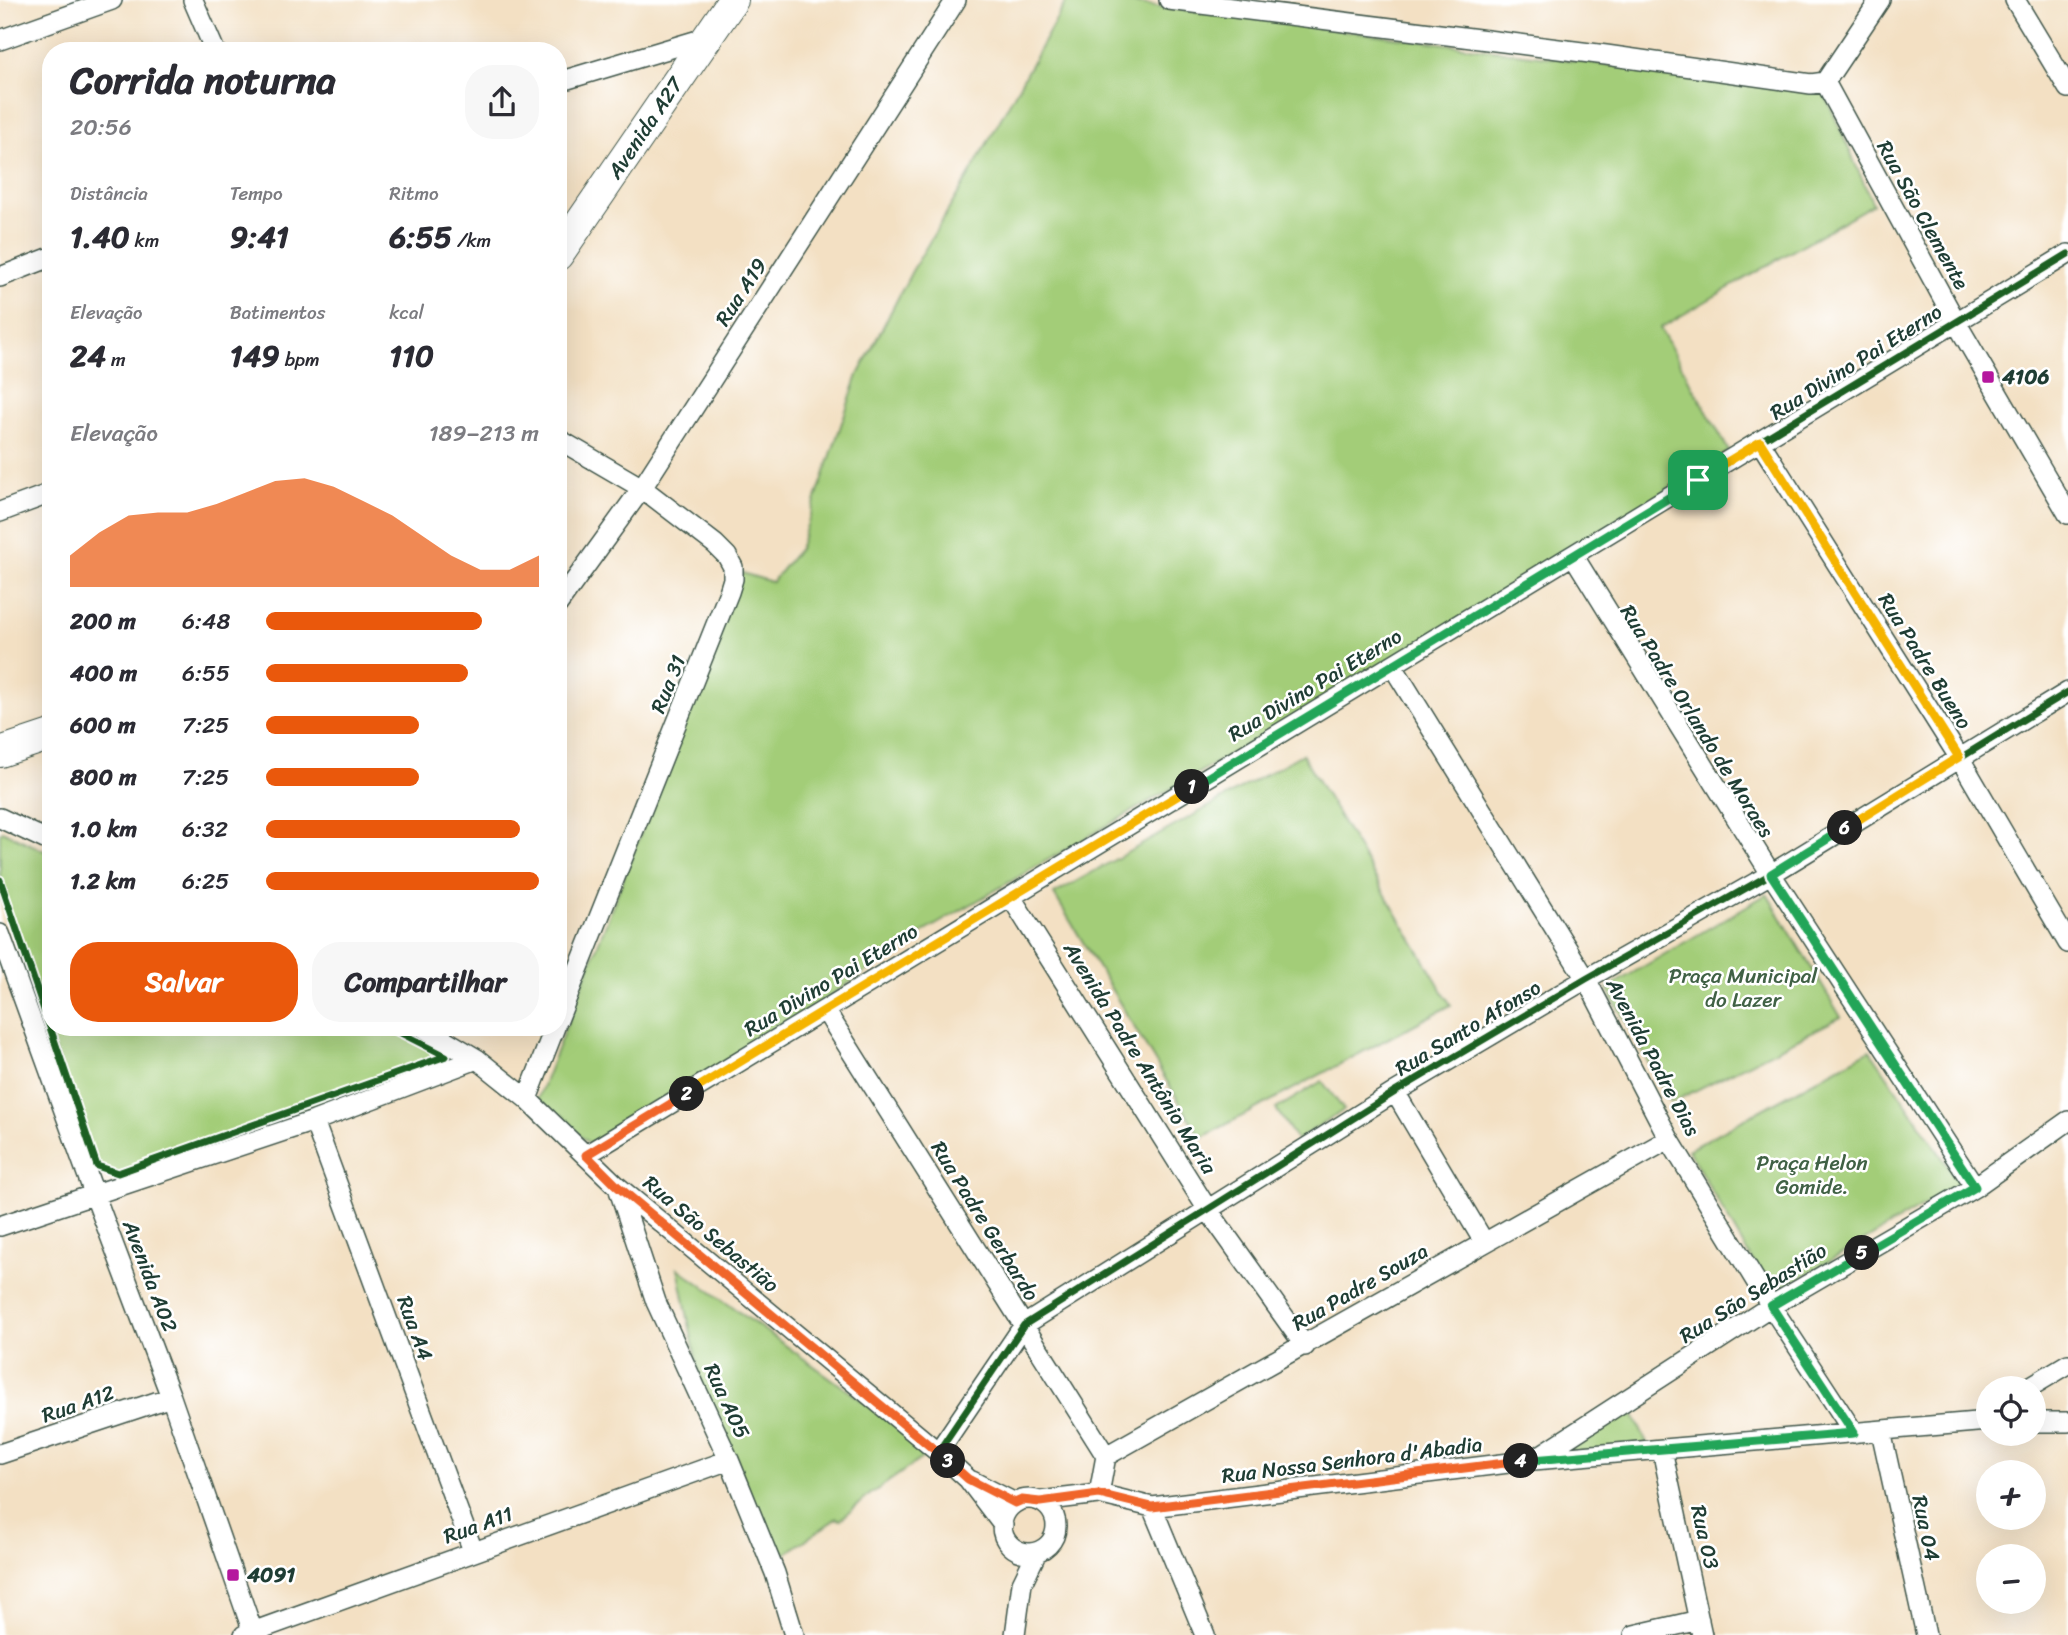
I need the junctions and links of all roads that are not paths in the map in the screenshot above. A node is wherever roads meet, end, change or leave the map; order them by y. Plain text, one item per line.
1 (112, 0) edge
2 (193, 0) edge
3 (733, 0) edge
4 (956, 0) edge
5 (1169, 0) edge
6 (1880, 0) edge
7 (2015, 0) edge
8 (708, 37) junction
9 (0, 40) edge
10 (211, 42) edge
11 (567, 79) edge
12 (1825, 82) junction
13 (2068, 88) edge
14 (567, 242) edge
15 (2068, 254) edge
16 (42, 261) edge
17 (0, 277) edge
18 (1955, 322) junction
19 (1760, 442) junction
20 (567, 444) edge
21 (642, 488) junction
22 (42, 496) edge
23 (0, 512) edge
24 (2068, 514) edge
25 (1573, 555) junction
26 (567, 592) edge
27 (1392, 666) junction
28 (2068, 692) edge
29 (42, 738) edge
30 (0, 751) edge
31 (1959, 757) junction
32 (0, 818) edge
33 (42, 838) edge
34 (1771, 874) junction
35 (1011, 897) junction
36 (0, 934) edge
37 (2068, 943) edge
38 (6, 974) edge
39 (1586, 979) junction
40 (567, 997) edge
41 (825, 1010) junction
42 (438, 1036) edge
43 (552, 1036) edge
44 (477, 1059) junction
45 (1395, 1092) junction
46 (527, 1099) junction
47 (314, 1121) junction
48 (2068, 1121) edge
49 (1669, 1139) junction
50 (586, 1155) junction
51 (617, 1186) junction
52 (1975, 1187) junction
53 (95, 1196) junction
54 (1208, 1210) junction
55 (0, 1226) edge
56 (1484, 1242) junction
57 (1771, 1306) junction
58 (1024, 1325) junction
59 (1304, 1346) junction
60 (2068, 1364) edge
61 (2046, 1377) edge
62 (171, 1397) junction
63 (1976, 1419) edge
64 (2046, 1422) edge
65 (2068, 1422) edge
66 (1881, 1431) junction
67 (1854, 1433) junction
68 (1662, 1450) junction
69 (939, 1452) junction
70 (0, 1454) edge
71 (1106, 1456) junction
72 (729, 1460) junction
73 (1534, 1460) junction
74 (968, 1479) junction
75 (1099, 1494) junction
76 (1040, 1502) junction
77 (1015, 1503) junction
78 (1152, 1507) junction
79 (1056, 1521) junction
80 (1003, 1525) junction
81 (1014, 1548) junction
82 (473, 1551) junction
83 (1037, 1552) junction
84 (1022, 1583) junction
85 (1700, 1627) edge
86 (250, 1634) edge
87 (794, 1635) edge
88 (1015, 1635) edge
89 (1205, 1635) edge
90 (1634, 1635) edge
91 (1926, 1635) edge

1 - 9 street
2 - 10 street
3 - 8 main road, Avenida A27
4 - 21 street, Rua A19
5 - 12 street
6 - 12 street
7 - 13 street
8 - 11 street
8 - 14 main road, Avenida A27
12 - 18 street, Rua São Clemente
15 - 18 street, Rua Divino Pai Eterno
16 - 17 street
18 - 19 street, Rua Divino Pai Eterno
18 - 24 street, Rua São Clemente
19 - 25 street, Rua Divino Pai Eterno
19 - 31 street, Rua Padre Bueno
20 - 21 street, Rua 31
21 - 26 street, Rua A19
21 - 40 street, Rua 31
22 - 23 street
25 - 27 street, Rua Divino Pai Eterno
25 - 34 street, Rua Padre Orlando de Moraes
27 - 35 street, Rua Divino Pai Eterno
27 - 39 street, Avenida Padre Dias
28 - 31 street, Rua Santo Afonso
29 - 30 main road
31 - 34 street, Rua Santo Afonso
31 - 37 street, Rua Padre Bueno
32 - 33 street
34 - 39 street, Rua Santo Afonso
34 - 52 street, Rua Padre Orlando de Moraes
35 - 41 street, Rua Divino Pai Eterno
35 - 54 street, Avenida Padre Antônio Maria
36 - 38 street, Avenida A02
38 - 53 street, Avenida A02
39 - 45 street, Rua Santo Afonso
39 - 49 street, Avenida Padre Dias
41 - 50 street, Rua Divino Pai Eterno
41 - 58 street, Rua Padre Gerbardo
42 - 44 street, Rua São Sebastião
43 - 46 street
44 - 46 street, Rua São Sebastião
44 - 47 street
45 - 54 street, Rua Santo Afonso
45 - 56 street
46 - 50 street, Rua São Sebastião
47 - 53 street
47 - 82 street, Rua A4
48 - 52 street, Rua São Sebastião
49 - 56 street, Rua Padre Souza
49 - 57 street, Avenida Padre Dias
50 - 51 street, Rua São Sebastião
51 - 69 street, Rua São Sebastião
51 - 72 street, Rua A05
52 - 57 street, Rua São Sebastião
53 - 55 street
53 - 62 street, Avenida A02
54 - 58 street, Rua Santo Afonso
54 - 59 street, Avenida Padre Antônio Maria
56 - 59 street, Rua Padre Souza
57 - 67 street, Avenida Padre Dias
57 - 73 street, Rua São Sebastião
58 - 69 street, Rua Santo Afonso
58 - 71 street, Rua Padre Gerbardo
59 - 71 street, Rua Padre Souza
60 - 61 street
62 - 70 street, Rua A12
62 - 86 street, Avenida A02
63 - 66 street, Rua Nossa Senhora d'Abadia
64 - 65 street
66 - 67 street, Rua Nossa Senhora d'Abadia
66 - 91 street, Rua 04
67 - 68 street, Rua Nossa Senhora d'Abadia
68 - 73 street, Rua Nossa Senhora d'Abadia
68 - 85 street, Rua 03
69 - 74 street, Rua São Sebastião
71 - 75 street
72 - 82 street, Rua A11
72 - 87 street, Rua A05
73 - 78 street, Rua Nossa Senhora d'Abadia
74 - 77 street, Rua São Sebastião
74 - 80 street, Rua São Sebastião
75 - 76 street, Rua Nossa Senhora d'Abadia
75 - 78 street, Rua Nossa Senhora d'Abadia
75 - 79 street
76 - 77 street
76 - 79 street
77 - 80 street
78 - 89 street
79 - 83 street
80 - 81 street
81 - 83 street
81 - 84 street
82 - 86 street, Rua A11
83 - 84 street
84 - 88 street
85 - 90 street

